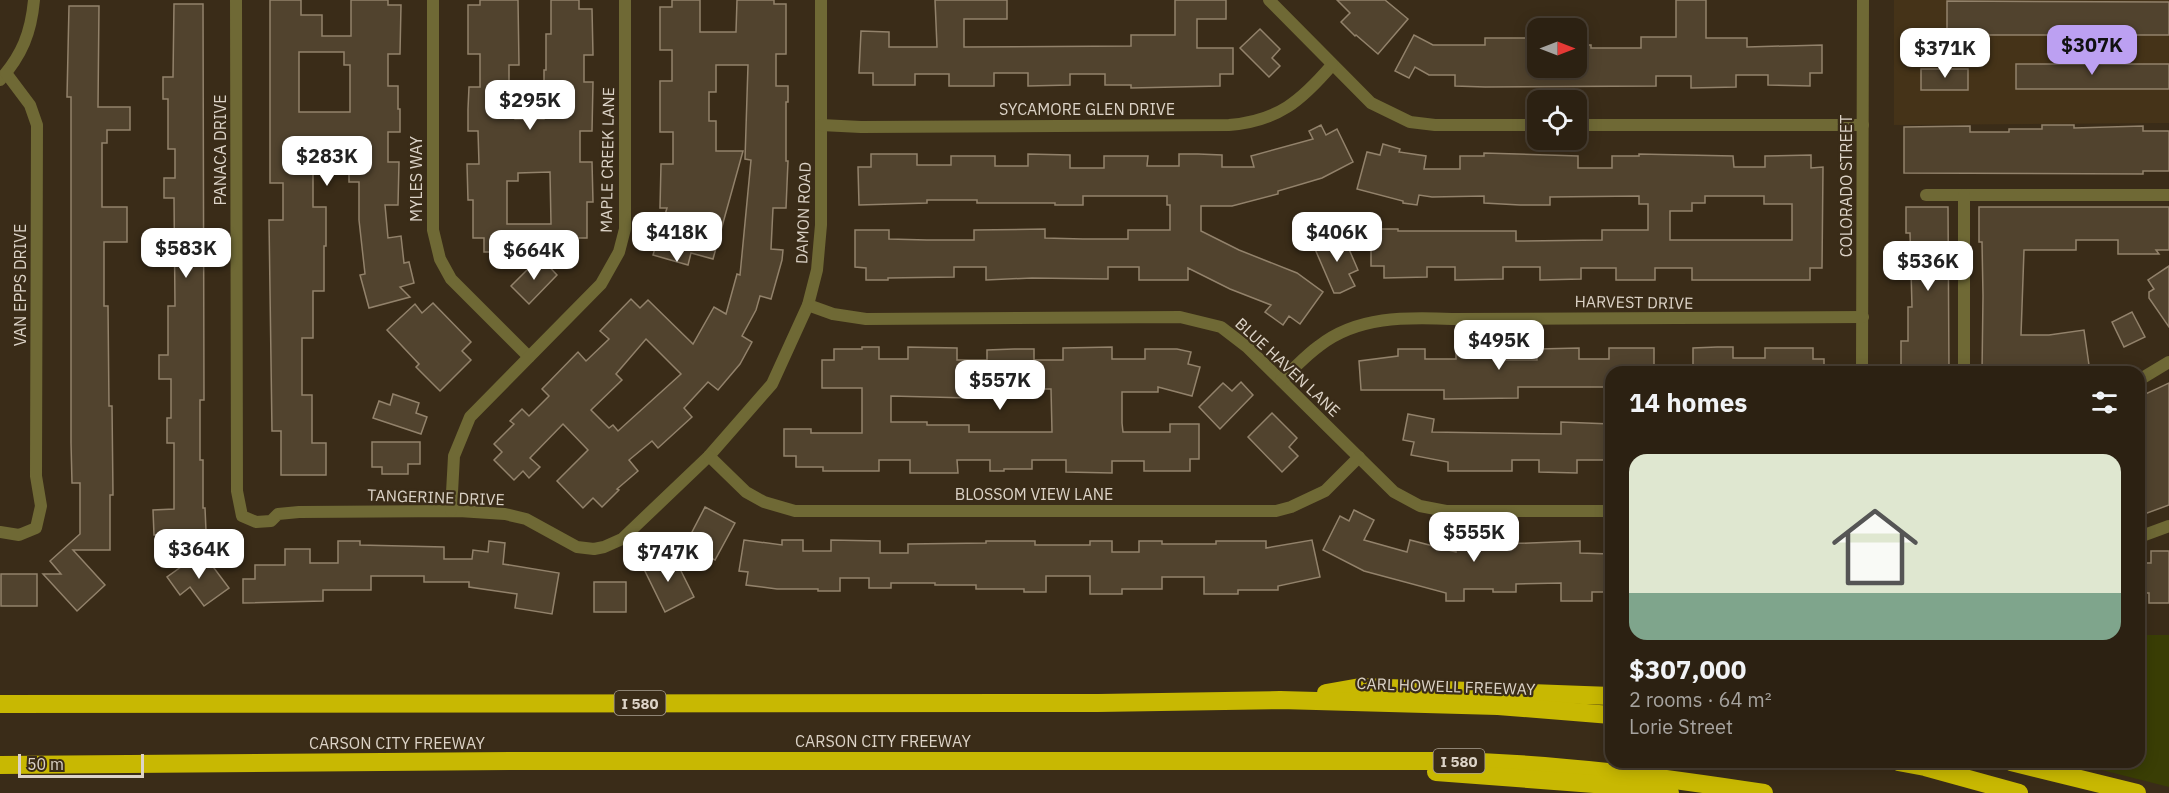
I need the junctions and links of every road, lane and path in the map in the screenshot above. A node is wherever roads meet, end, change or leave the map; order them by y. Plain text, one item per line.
1 (34, 0) edge
2 (236, 0) edge
3 (433, 0) edge
4 (625, 0) edge
5 (821, 0) edge
6 (1269, 0) edge
7 (1863, 0) edge
8 (1332, 65) junction
9 (3, 76) edge
10 (822, 125) junction
11 (1527, 125) edge
12 (1587, 125) edge
13 (1863, 125) junction
14 (1926, 195) dead end
15 (1964, 195) junction
16 (2169, 195) edge
17 (808, 305) junction
18 (1863, 317) junction
19 (529, 357) junction
20 (2169, 362) edge
21 (1862, 366) edge
22 (1964, 366) edge
23 (2145, 376) edge
24 (1281, 380) junction
25 (709, 456) junction
26 (1359, 457) junction
27 (451, 511) junction
28 (1605, 511) edge
29 (650, 513) joint
30 (242, 516) joint
31 (2169, 526) edge
32 (0, 532) edge
33 (2145, 535) edge
34 (1605, 696) edge
35 (1280, 700) junction
36 (0, 704) edge
37 (1605, 715) edge
38 (1153, 760) junction
39 (0, 765) edge
40 (1929, 768) edge
41 (2035, 768) edge
42 (1670, 793) edge
43 (1764, 793) edge
44 (2019, 793) edge
45 (2137, 793) edge

1 - 9 street
2 - 30 street, PANACA DRIVE
3 - 19 street, MYLES WAY
4 - 19 street, MAPLE CREEK LANE
5 - 10 street, DAMON ROAD
6 - 8 street
7 - 13 street, COLORADO STREET
8 - 10 street, SYCAMORE GLEN DRIVE
8 - 11 street
9 - 32 street, VAN EPPS DRIVE
10 - 17 street, DAMON ROAD
12 - 13 street
13 - 18 street, COLORADO STREET
14 - 15 street
15 - 16 street
15 - 22 street
17 - 24 street, BLUE HAVEN LANE
17 - 25 street, DAMON ROAD
18 - 21 street, COLORADO STREET
18 - 24 street, HARVEST DRIVE
19 - 27 street, MAPLE CREEK LANE
20 - 23 street
24 - 26 street, BLUE HAVEN LANE
25 - 26 street, BLOSSOM VIEW LANE
25 - 29 street, DAMON ROAD
26 - 28 street, BLUE HAVEN LANE
27 - 29 street, TANGERINE DRIVE
27 - 30 street, TANGERINE DRIVE
31 - 33 street
34 - 35 highway
35 - 36 highway, I 580
35 - 37 highway, CARL HOWELL FREEWAY / I 580
38 - 39 highway, CARSON CITY FREEWAY / I 580
38 - 42 highway
38 - 43 highway, CARSON CITY FREEWAY / I 580
40 - 44 highway
41 - 45 highway

